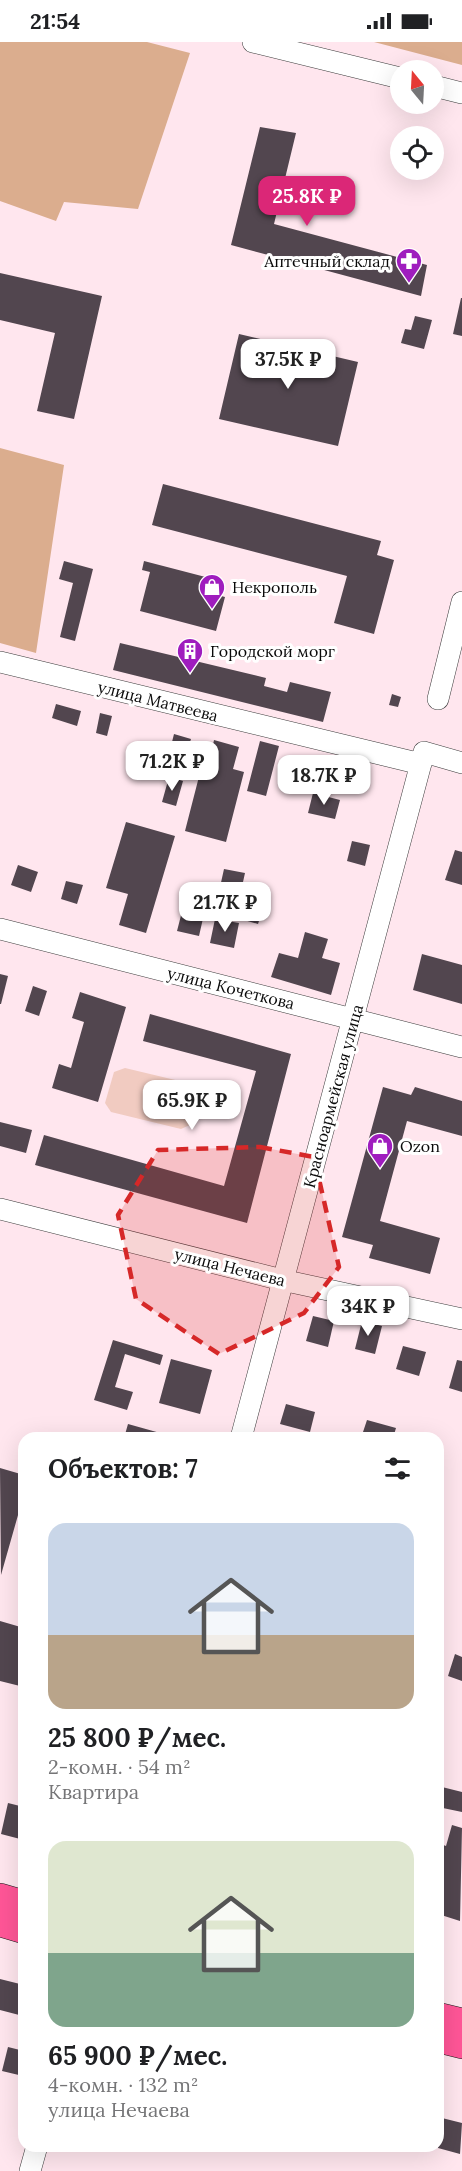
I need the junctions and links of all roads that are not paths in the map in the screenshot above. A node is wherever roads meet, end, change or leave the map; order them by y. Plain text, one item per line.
1 (253, 42) edge
2 (390, 76) edge
3 (444, 88) edge
4 (462, 93) edge
5 (462, 602) edge
6 (0, 662) edge
7 (438, 699) dead end
8 (422, 758) junction
9 (462, 763) edge
10 (0, 929) edge
11 (354, 1020) junction
12 (462, 1047) edge
13 (0, 1209) edge
14 (282, 1280) junction
15 (462, 1319) edge
16 (243, 1432) edge
17 (0, 1897) edge
18 (18, 1902) edge
19 (0, 1923) edge
20 (18, 1928) edge
21 (444, 2018) edge
22 (462, 2022) edge
23 (444, 2040) edge
24 (462, 2045) edge
25 (35, 2152) edge
26 (30, 2171) edge

1 - 2 street
3 - 4 street
5 - 7 street
6 - 8 street, улица Матвеева
8 - 9 street, улица Матвеева
8 - 11 street, Красноармейская улица
10 - 11 street, улица Кочеткова
11 - 12 street, улица Кочеткова
11 - 14 street, Красноармейская улица
13 - 14 street, улица Нечаева
14 - 15 street, улица Нечаева
14 - 16 street, Красноармейская улица
17 - 18 main road
19 - 20 main road
21 - 22 main road
23 - 24 main road
25 - 26 street

